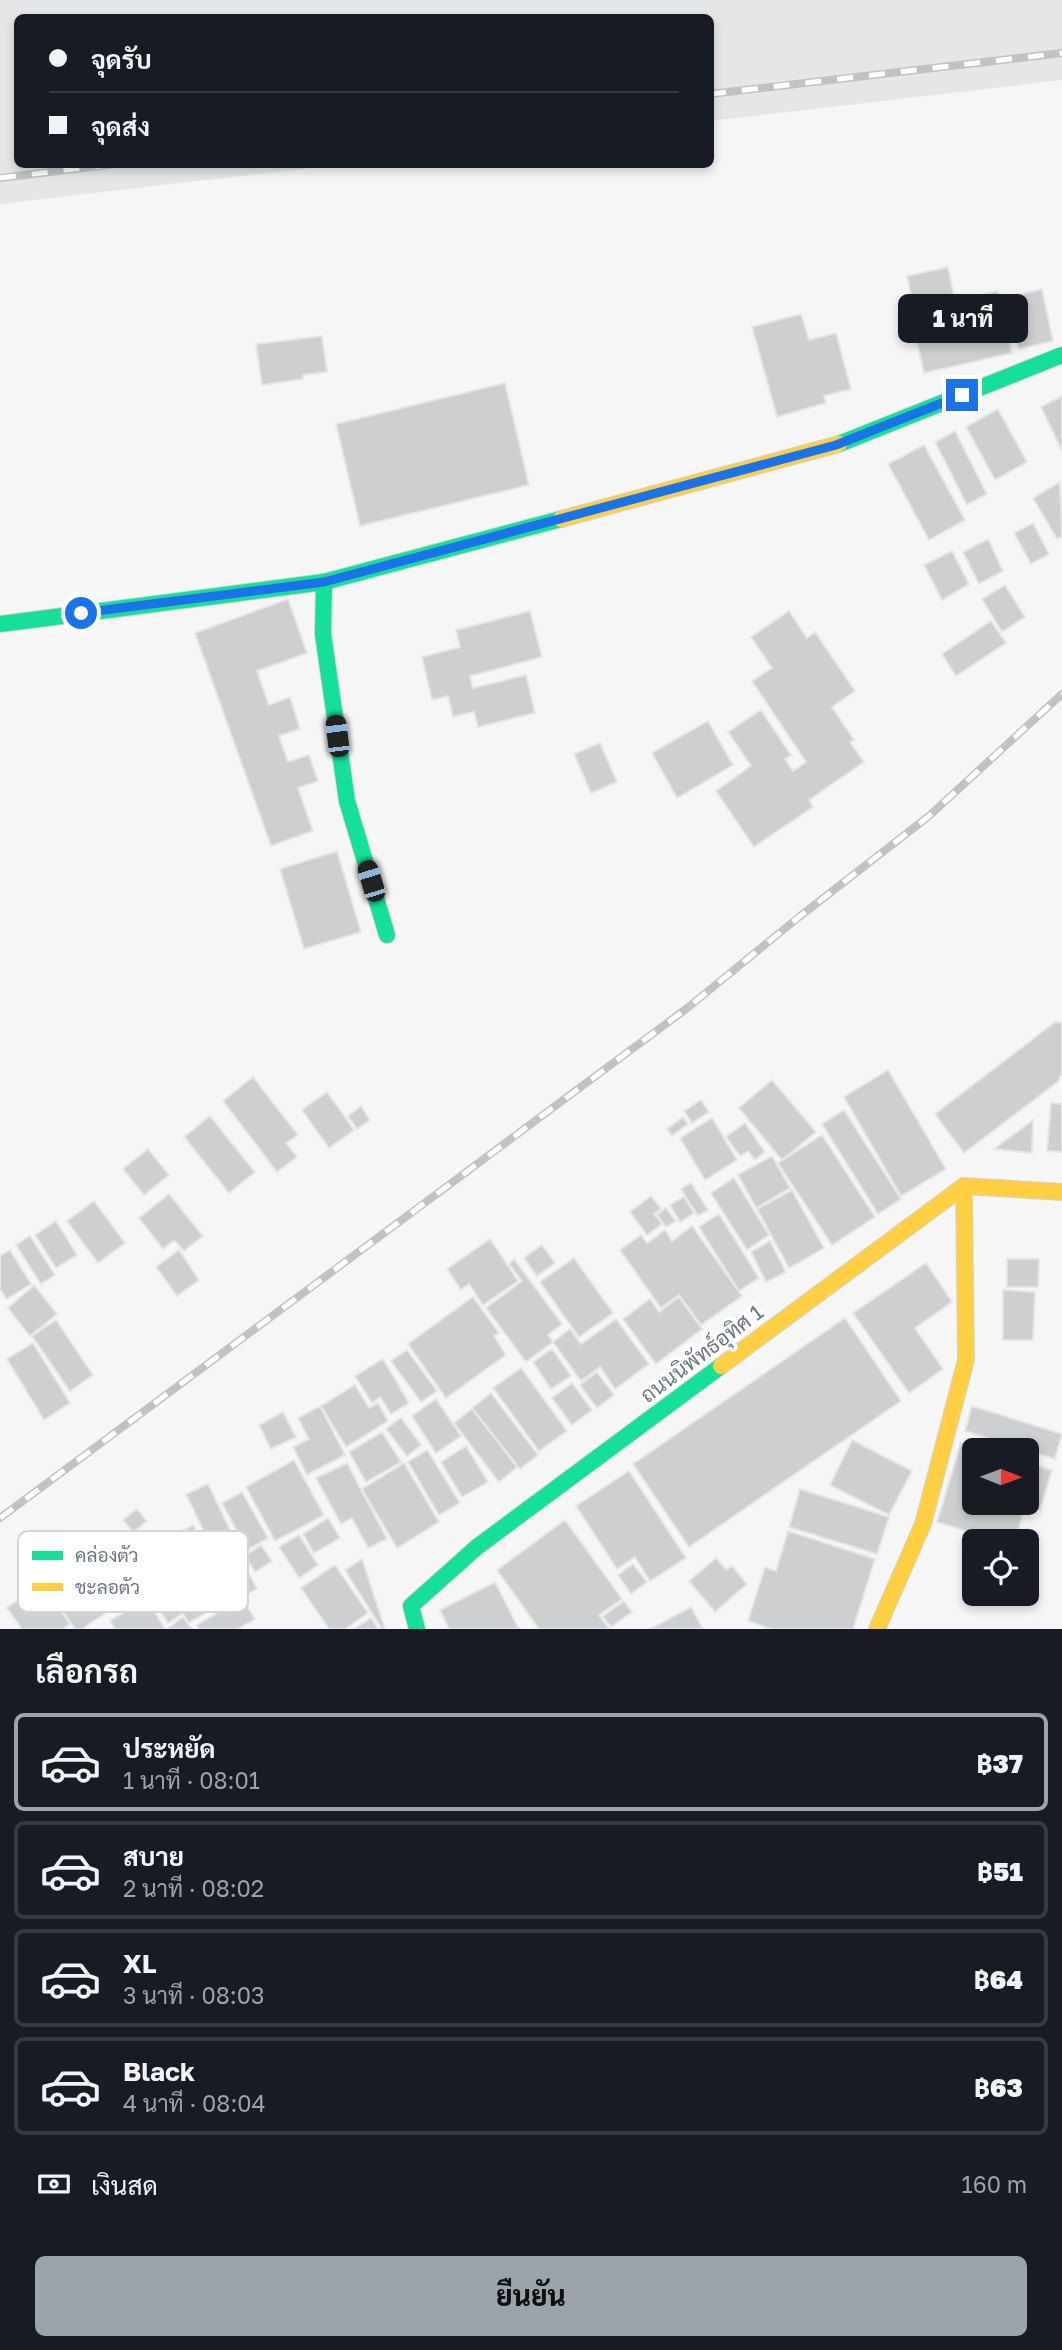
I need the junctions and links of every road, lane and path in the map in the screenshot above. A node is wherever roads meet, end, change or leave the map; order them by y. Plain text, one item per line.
1 (1062, 355) edge
2 (324, 582) junction
3 (0, 624) edge
4 (387, 934) dead end
5 (964, 1186) junction
6 (1062, 1192) edge
7 (417, 1629) edge
8 (877, 1629) edge

1 - 2 street
2 - 3 street
2 - 4 street
5 - 6 street
5 - 7 street, ถนนนิพัทธ์อุทิศ 1
5 - 8 street

